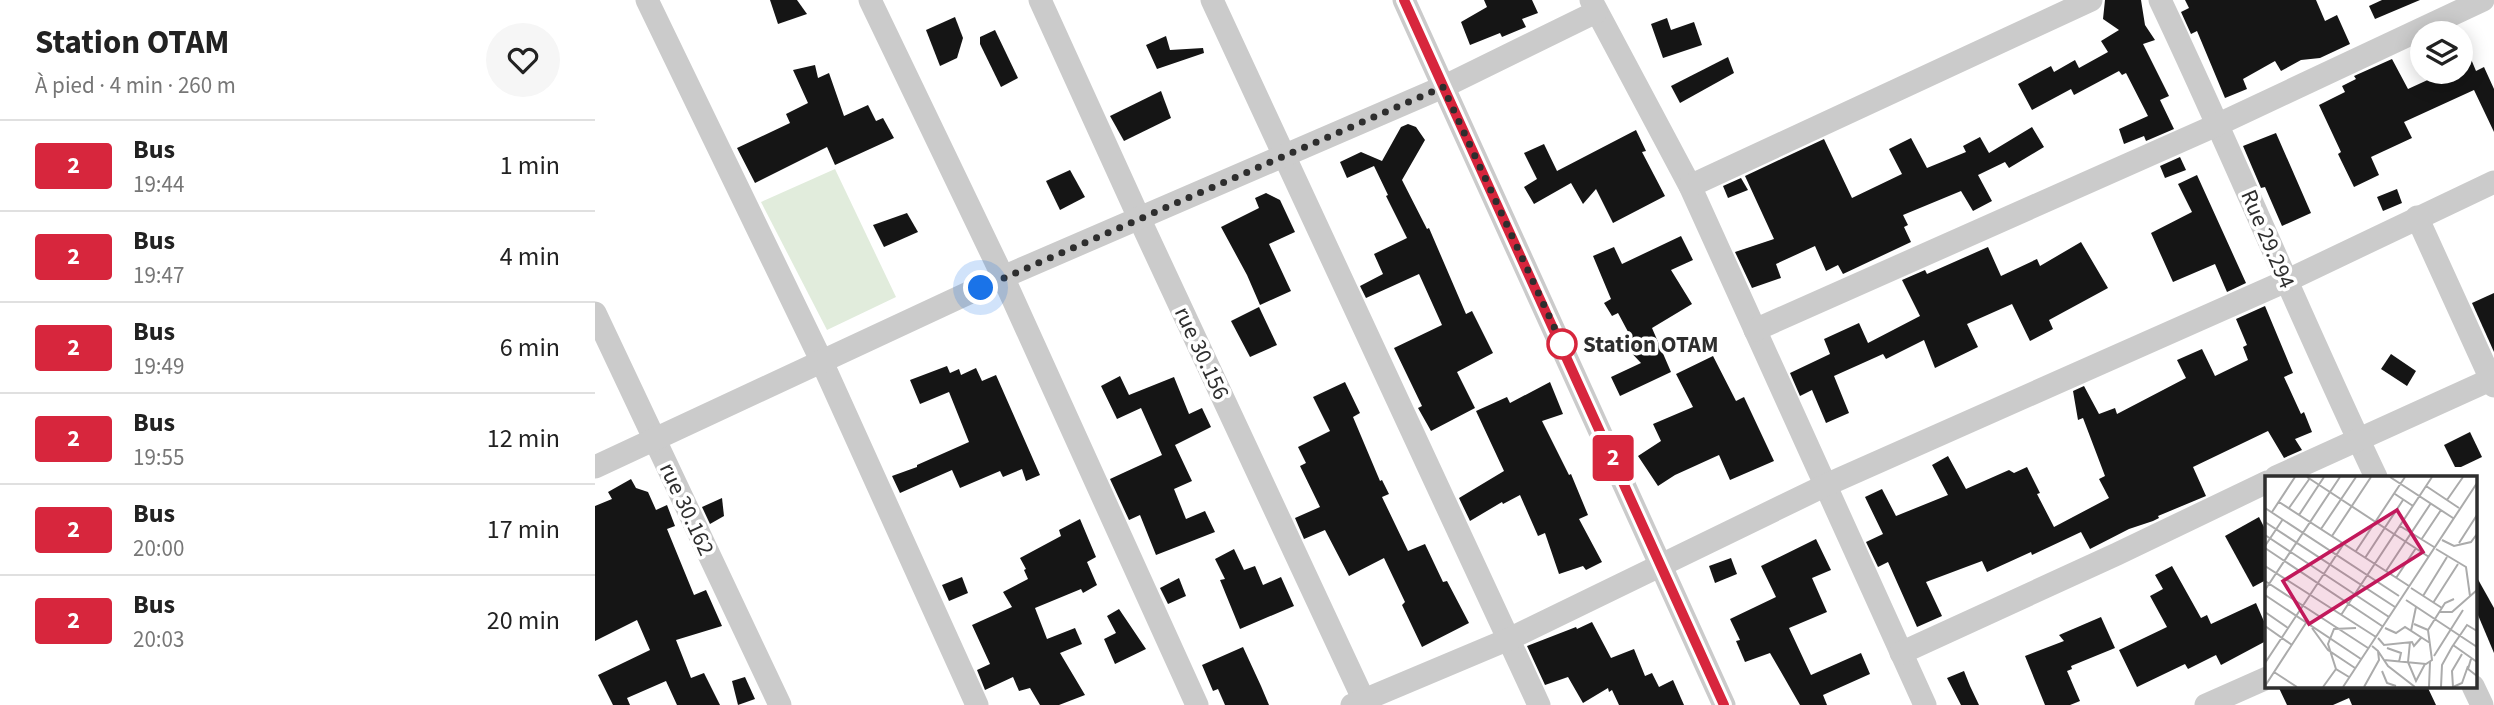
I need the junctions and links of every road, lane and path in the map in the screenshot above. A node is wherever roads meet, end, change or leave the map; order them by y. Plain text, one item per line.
1 (647, 0) edge
2 (870, 0) edge
3 (1040, 0) edge
4 (1212, 0) edge
5 (1404, 0) edge
6 (2091, 0) edge
7 (2160, 0) edge
8 (2483, 0) edge
9 (1593, 6) edge
10 (1443, 87) junction
11 (2219, 124) junction
12 (1283, 156) junction
13 (2494, 182) edge
14 (1690, 186) junction
15 (2417, 217) junction
16 (1140, 220) junction
17 (1003, 277) junction
18 (2286, 281) junction
19 (595, 313) edge
20 (1755, 330) junction
21 (822, 362) junction
22 (2493, 381) edge
23 (2357, 439) junction
24 (655, 440) junction
25 (595, 467) edge
26 (2280, 476) edge
27 (2375, 476) edge
28 (2265, 482) edge
29 (1826, 485) junction
30 (1661, 567) junction
31 (1509, 639) junction
32 (1901, 653) junction
33 (2265, 678) edge
34 (2474, 688) edge
35 (1360, 703) edge
36 (781, 705) edge
37 (977, 705) edge
38 (1197, 705) edge
39 (1539, 705) edge
40 (1724, 705) edge
41 (1925, 705) edge
42 (2206, 705) edge
43 (2482, 705) edge

1 - 21 street
2 - 17 street
3 - 16 street, rue 30.156
4 - 12 street
5 - 10 street
6 - 14 street
7 - 11 street, Rue 29.294
8 - 11 street
9 - 10 street
9 - 14 street
10 - 12 street
10 - 30 street
11 - 18 street, Rue 29.294
11 - 20 street
12 - 16 street
12 - 31 street
13 - 15 street
14 - 20 street
15 - 18 street
15 - 22 street
16 - 17 street
16 - 35 street, rue 30.156
17 - 21 street
17 - 38 street
18 - 23 street, Rue 29.294
18 - 29 street
19 - 24 street, rue 30.162
20 - 29 street
21 - 24 street
21 - 37 street
22 - 23 street
23 - 26 street
23 - 27 street, Rue 29.294
24 - 25 street
24 - 36 street, rue 30.162
28 - 32 street
29 - 30 street
29 - 32 street
30 - 31 street
30 - 40 street
31 - 35 street
31 - 39 street
32 - 41 street
33 - 42 street
34 - 43 street

